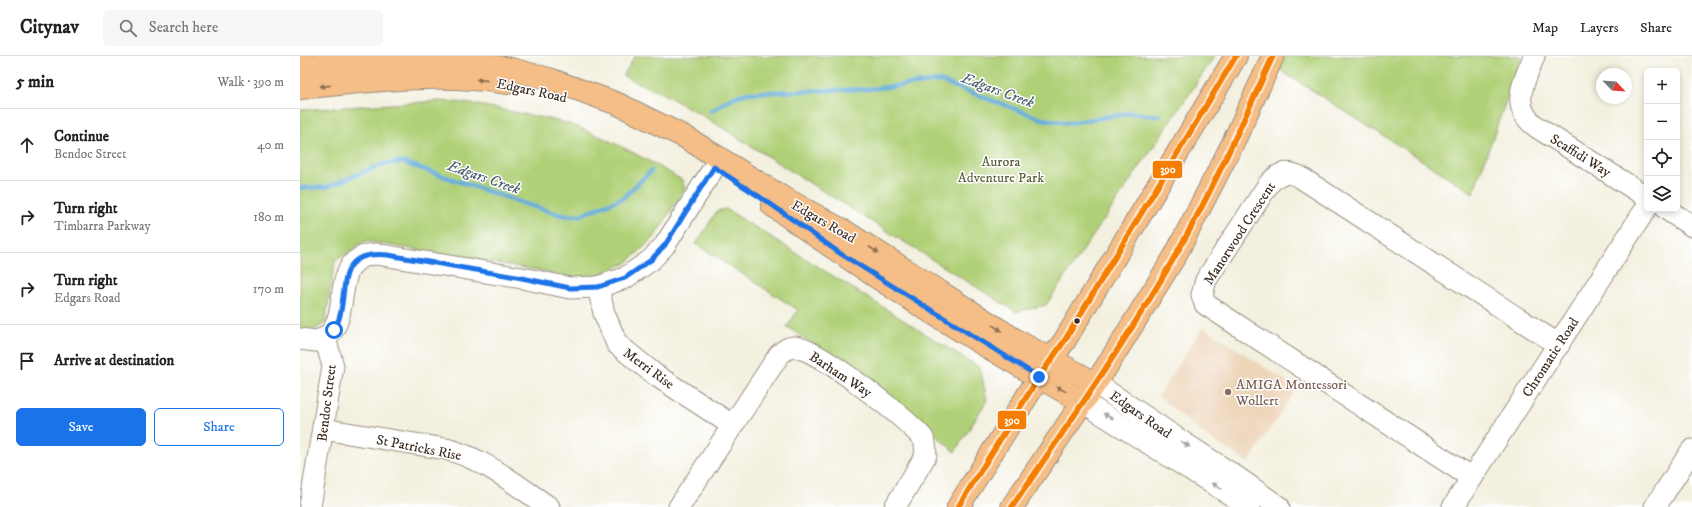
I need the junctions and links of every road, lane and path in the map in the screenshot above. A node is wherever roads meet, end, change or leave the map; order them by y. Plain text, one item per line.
1 (1236, 56) edge
2 (1273, 56) edge
3 (1534, 56) edge
4 (347, 59) edge
5 (300, 66) edge
6 (350, 83) junction
7 (300, 88) edge
8 (717, 162) junction
9 (1644, 195) edge
10 (1644, 212) edge
11 (1671, 212) edge
12 (1692, 226) edge
13 (598, 287) junction
14 (324, 338) junction
15 (300, 339) edge
16 (1559, 345) junction
17 (1051, 359) junction
18 (1039, 377) junction
19 (1095, 383) junction
20 (1083, 402) junction
21 (732, 425) junction
22 (323, 429) junction
23 (1692, 450) edge
24 (1472, 478) junction
25 (310, 507) edge
26 (549, 507) edge
27 (679, 507) edge
28 (894, 507) edge
29 (958, 507) edge
30 (1012, 507) edge
31 (1250, 507) edge
32 (1279, 507) edge
33 (1453, 507) edge
34 (1655, 507) edge

1 - 17 main road
2 - 19 main road
3 - 9 street, Scaffidi Way
4 - 5 main road, Edgars Road
4 - 6 street
4 - 8 main road, Edgars Road
6 -> 7 main road, Edgars Road
8 -> 6 main road, Edgars Road
8 - 13 street
8 -> 17 main road, Edgars Road
8 - 18 main road, Edgars Road
10 - 16 street, Chromatic Road
11 - 12 street
13 - 14 street
13 - 21 street, Merri Rise
14 - 15 street
14 - 22 street, Bendoc Street
16 - 24 street, Chromatic Road
16 - 24 street, Manorwood Crescent
17 - 18 main road
17 - 19 main road, Edgars Road
20 -> 18 main road, Edgars Road
18 - 29 main road
19 - 20 main road
19 -> 32 street, Edgars Road
20 - 30 main road
31 -> 20 street, Edgars Road
21 - 27 street, Barham Way
21 - 28 street, Barham Way
22 - 25 street, Bendoc Street
22 - 26 street, St Patricks Rise
23 - 34 street
24 - 33 street, Chromatic Road

